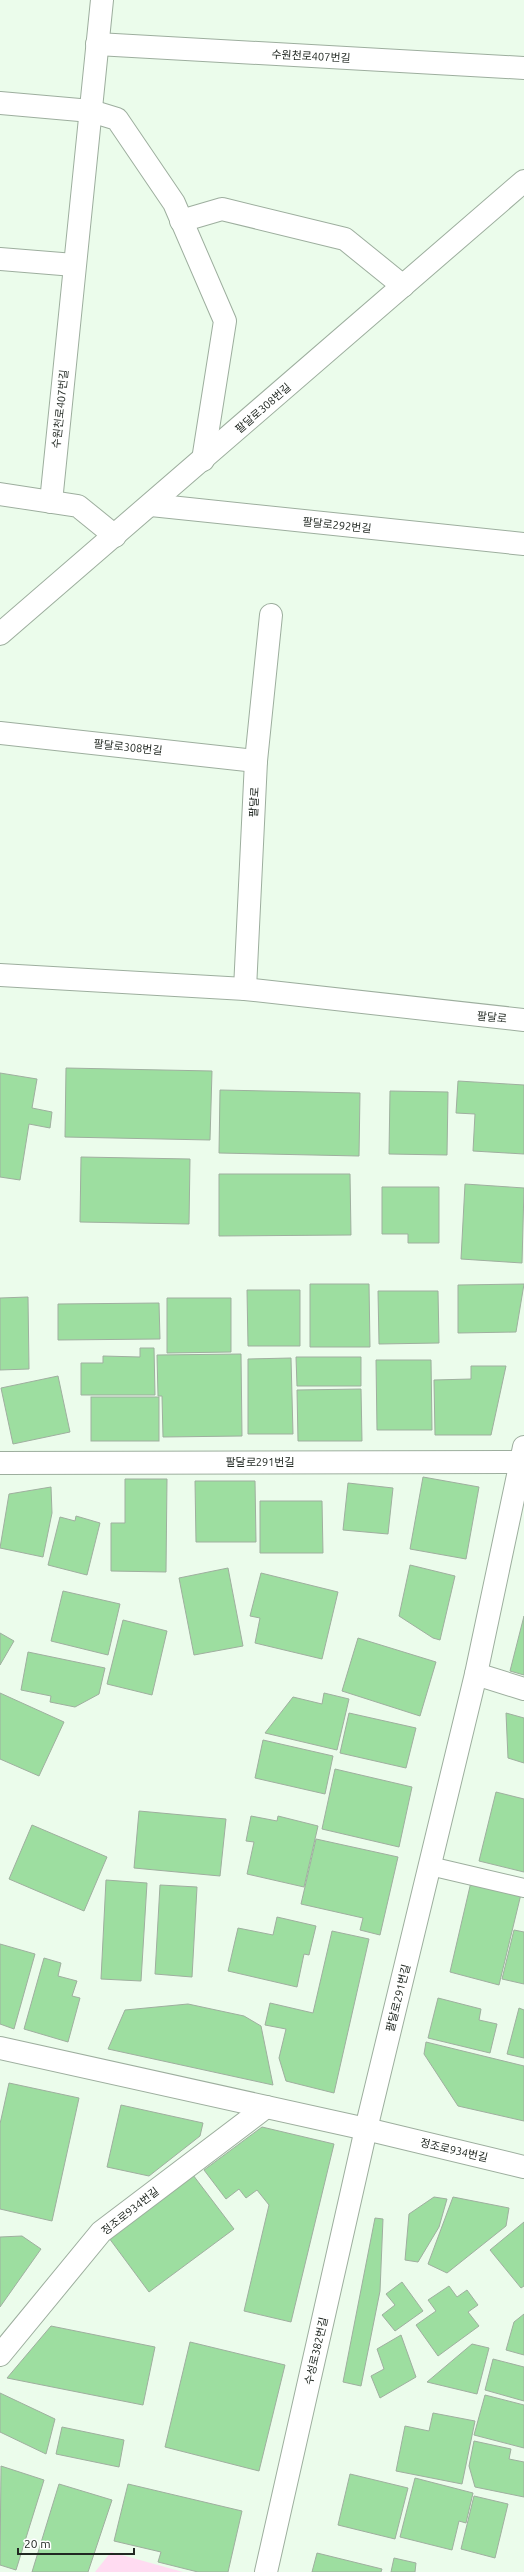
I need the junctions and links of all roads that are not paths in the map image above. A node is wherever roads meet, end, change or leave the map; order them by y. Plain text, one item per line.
1 (102, 0) edge
2 (97, 44) junction
3 (524, 68) edge
4 (0, 103) edge
5 (91, 111) junction
6 (524, 181) edge
7 (181, 221) junction
8 (0, 259) edge
9 (74, 265) junction
10 (403, 286) junction
11 (203, 460) junction
12 (0, 494) edge
13 (51, 502) junction
14 (151, 505) junction
15 (115, 536) junction
16 (524, 544) edge
17 (271, 615) dead end
18 (0, 634) edge
19 (0, 733) edge
20 (256, 761) junction
21 (0, 975) edge
22 (245, 989) junction
23 (524, 1020) edge
24 (523, 1457) edge
25 (0, 1463) edge
26 (476, 1674) junction
27 (524, 1689) edge
28 (430, 1866) junction
29 (524, 1888) edge
30 (0, 2048) edge
31 (266, 2107) junction
32 (366, 2129) junction
33 (524, 2167) edge
34 (0, 2355) edge
35 (266, 2572) edge

1 - 2 street, 수원천로407번길
2 - 3 street, 수원천로407번길
2 - 5 street, 수원천로407번길
4 - 5 street
5 - 7 street
5 - 9 street, 수원천로407번길
6 - 10 street, 팔달로308번길
7 - 10 street
7 - 11 street
8 - 9 street
9 - 13 street, 수원천로407번길
10 - 11 street, 팔달로308번길
11 - 14 street, 팔달로308번길
12 - 13 street
13 - 15 street
14 - 15 street, 팔달로308번길
14 - 16 street, 팔달로292번길
15 - 18 street, 팔달로308번길
17 - 20 street, 팔달로
19 - 20 street, 팔달로308번길
20 - 22 street, 팔달로
21 - 22 street, 팔달로
22 - 23 street, 팔달로
24 - 25 street, 팔달로291번길
24 - 26 street, 팔달로291번길
26 - 27 street
26 - 28 street, 팔달로291번길
28 - 29 lane
28 - 32 street, 팔달로291번길
30 - 31 street, 정조로934번길
31 - 32 street, 정조로934번길
31 - 34 street, 정조로934번길
32 - 33 street, 정조로934번길
32 - 35 street, 수성로382번길

